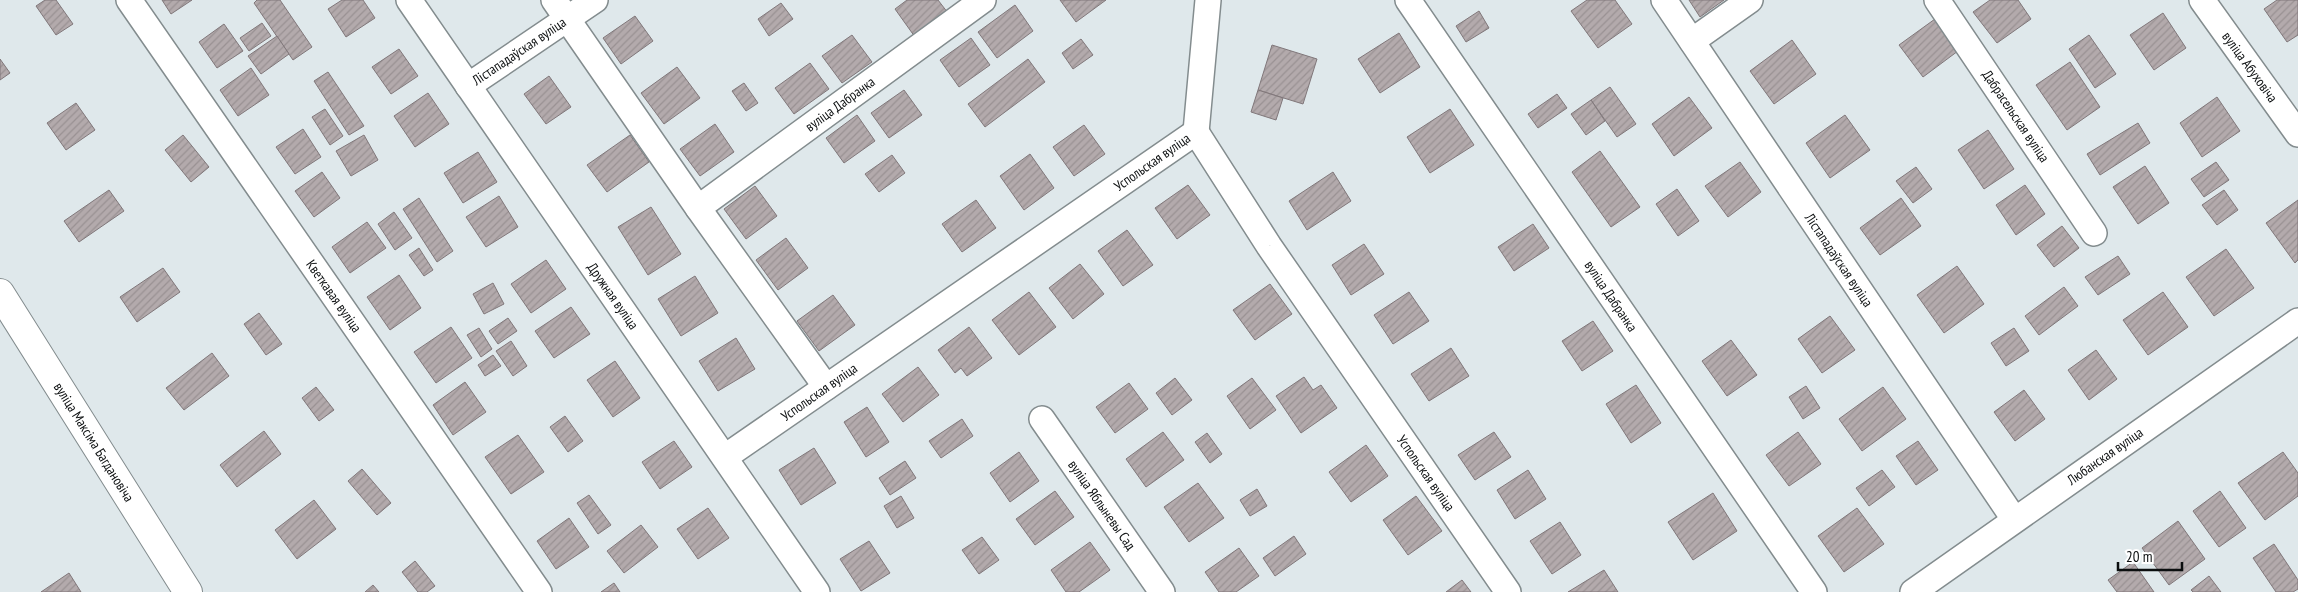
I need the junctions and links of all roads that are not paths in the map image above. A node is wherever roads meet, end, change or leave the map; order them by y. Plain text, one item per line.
1 (129, 0) edge
2 (409, 0) edge
3 (595, 0) edge
4 (983, 0) edge
5 (1208, 0) edge
6 (1408, 0) edge
7 (1664, 0) edge
8 (1750, 0) edge
9 (1937, 0) edge
10 (2209, 2) edge
11 (561, 10) edge
12 (1692, 41) junction
13 (468, 86) junction
14 (1196, 132) junction
15 (2298, 134) edge
16 (698, 208) junction
17 (2094, 233) dead end
18 (0, 293) edge
19 (2298, 321) edge
20 (826, 387) junction
21 (1042, 419) dead end
22 (725, 457) junction
23 (2014, 520) junction
24 (188, 592) edge
25 (539, 592) edge
26 (818, 592) edge
27 (1162, 592) edge
28 (1508, 592) edge
29 (1814, 592) edge
30 (1913, 592) edge

1 - 25 street, Кветкавая вуліца
2 - 13 street, Дружная вуліца
3 - 11 street, Лістападаўская вуліца
4 - 16 street, вуліца Дабранка
5 - 14 street
6 - 29 street, вуліца Дабранка
7 - 12 street, Лістападаўская вуліца
8 - 12 street
9 - 17 street, Дабрасельская вуліца
10 - 15 street, вуліца Абуховіча
11 - 13 street, Лістападаўская вуліца
11 - 16 street
12 - 23 street, Лістападаўская вуліца
13 - 22 street, Дружная вуліца
14 - 20 street, Успольская вуліца
14 - 28 street, Успольская вуліца
16 - 20 street
18 - 24 main road, вуліца Максіма Багдановіча
19 - 23 street, Любанская вуліца
20 - 22 street, Успольская вуліца
21 - 27 street, вуліца Яблыневы Сад
22 - 26 street, Дружная вуліца
23 - 30 street, Любанская вуліца

